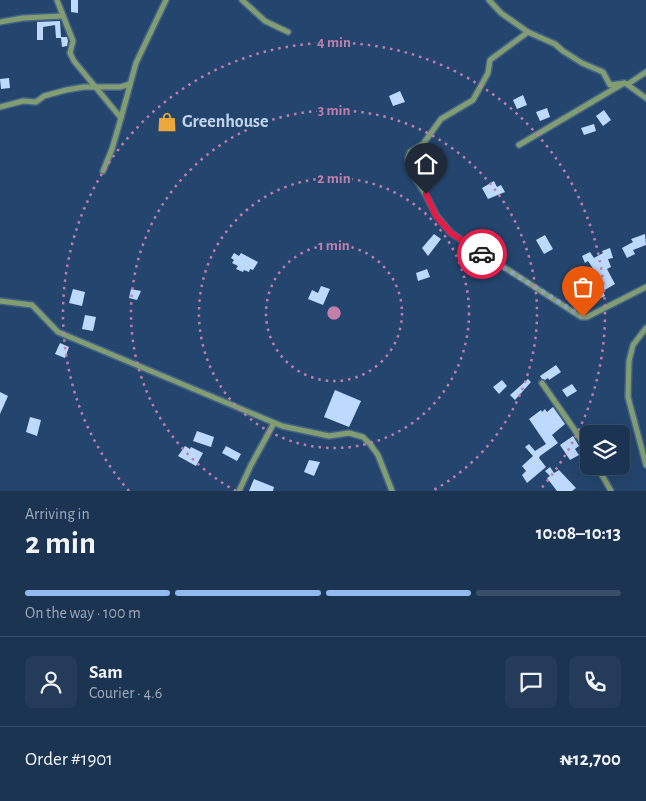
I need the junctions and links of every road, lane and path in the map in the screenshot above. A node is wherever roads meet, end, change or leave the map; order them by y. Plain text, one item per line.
1 (57, 0) edge
2 (166, 0) edge
3 (242, 0) edge
4 (489, 0) edge
5 (63, 16) junction
6 (0, 22) edge
7 (288, 32) dead end
8 (528, 32) junction
9 (646, 72) edge
10 (627, 83) junction
11 (130, 84) junction
12 (97, 88) junction
13 (646, 98) edge
14 (0, 107) edge
15 (121, 118) junction
16 (519, 145) dead end
17 (103, 171) dead end
18 (646, 287) edge
19 (0, 301) edge
20 (646, 328) edge
21 (542, 383) dead end
22 (274, 423) junction
23 (580, 440) edge
24 (646, 465) edge
25 (602, 475) edge
26 (239, 491) edge
27 (392, 491) edge
28 (611, 491) edge

1 - 5 street
2 - 11 street
3 - 7 street
4 - 8 street
5 - 6 street
5 - 12 street
8 - 10 street
8 - 18 street
9 - 10 street
10 - 13 street
10 - 16 street
11 - 12 street
11 - 15 street
12 - 14 street
12 - 15 street
15 - 17 street
19 - 22 street
20 - 24 street
21 - 23 street
22 - 26 street
22 - 27 street
25 - 28 street

